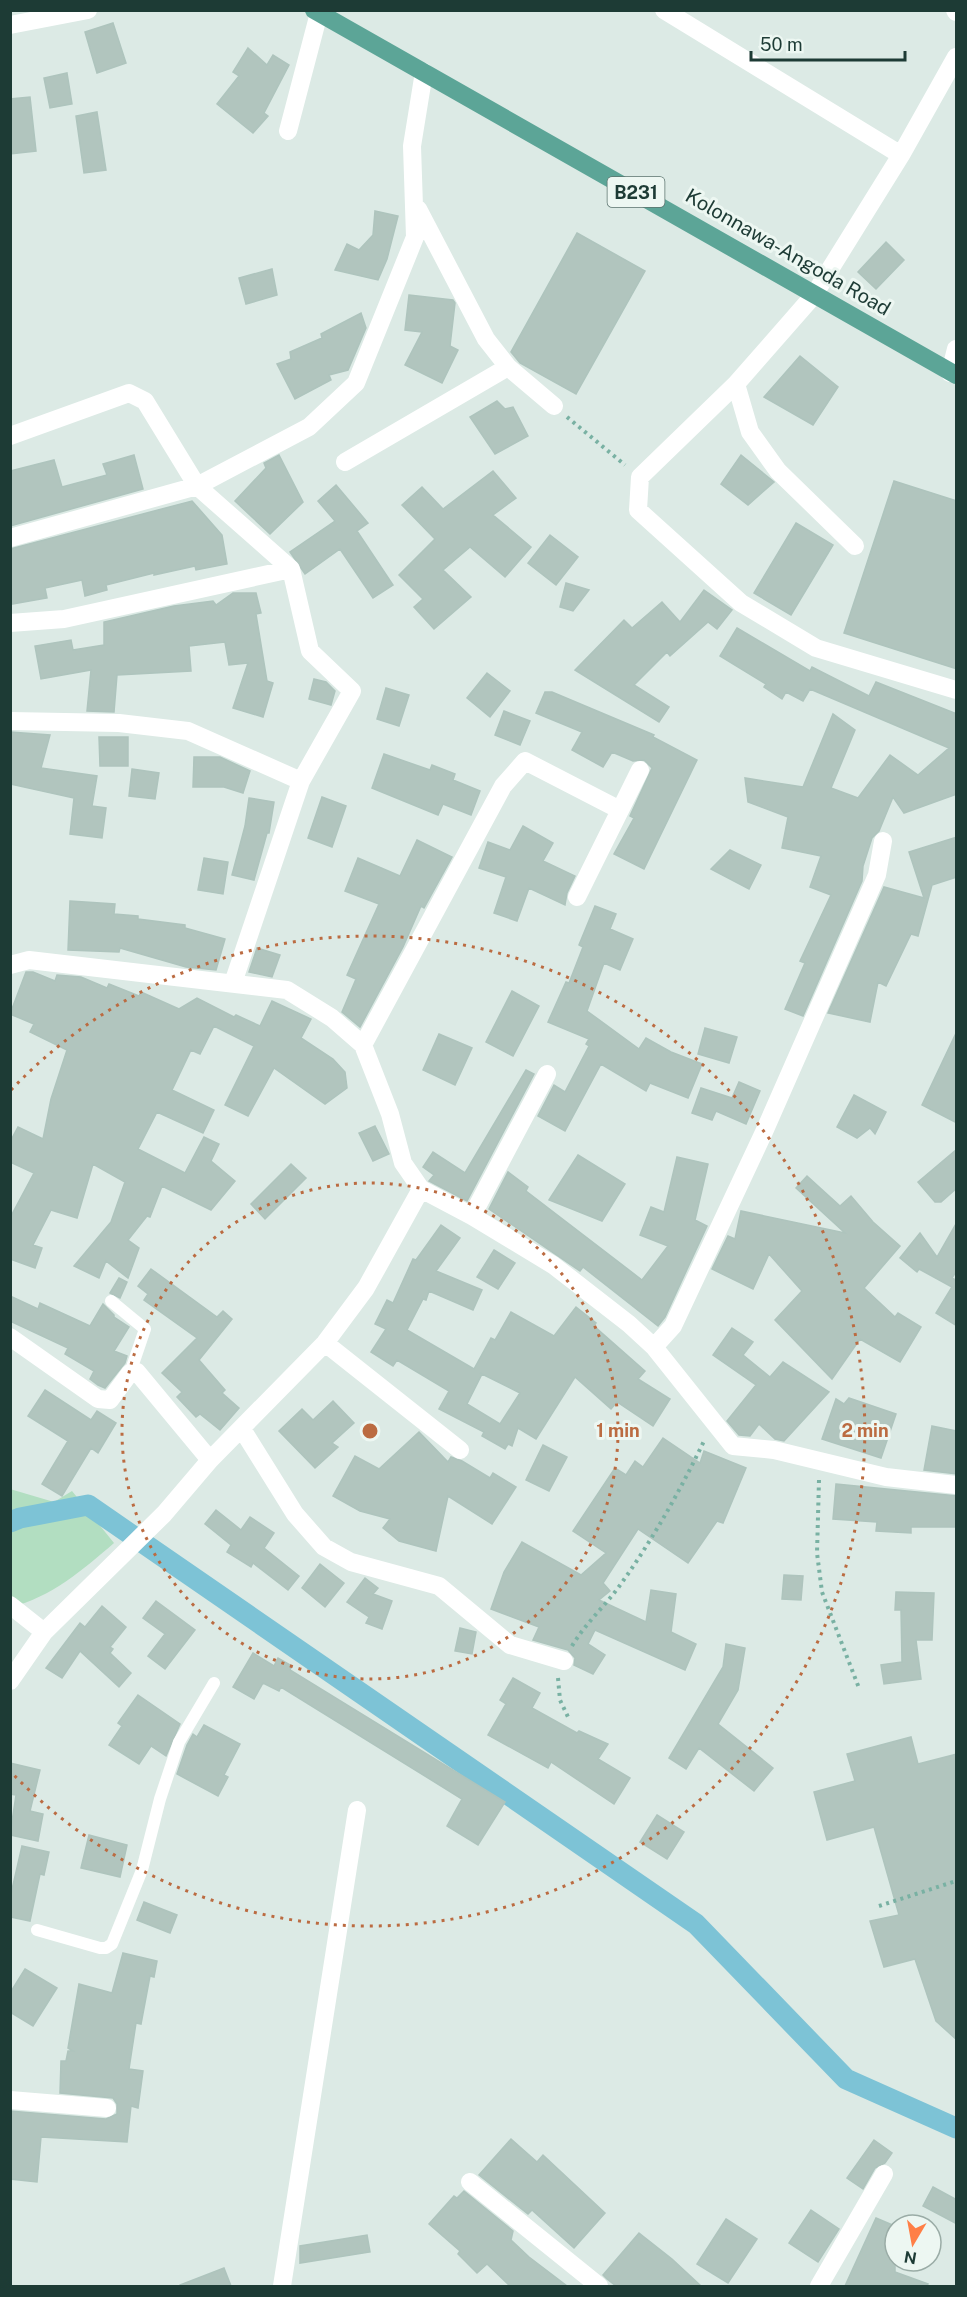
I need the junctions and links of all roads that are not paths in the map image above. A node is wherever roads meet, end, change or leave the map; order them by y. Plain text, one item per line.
1 (88, 10) edge
2 (664, 10) edge
3 (316, 12) edge
4 (10, 24) edge
5 (957, 57) edge
6 (424, 72) junction
7 (288, 131) dead end
8 (901, 155) junction
9 (414, 202) junction
10 (814, 295) junction
11 (957, 349) edge
12 (507, 367) junction
13 (953, 374) edge
14 (736, 384) junction
15 (554, 406) road end
16 (10, 436) edge
17 (345, 462) dead end
18 (197, 486) junction
19 (10, 538) edge
20 (855, 546) dead end
21 (291, 568) junction
22 (10, 623) edge
23 (957, 690) edge
24 (10, 721) edge
25 (640, 771) dead end
26 (301, 781) junction
27 (620, 810) junction
28 (883, 841) dead end
29 (577, 897) dead end
30 (10, 965) edge
31 (233, 983) junction
32 (363, 1045) junction
33 (547, 1074) dead end
34 (421, 1189) junction
35 (472, 1216) junction
36 (111, 1301) dead end
37 (10, 1337) edge
38 (325, 1343) junction
39 (654, 1347) junction
40 (130, 1373) junction
41 (242, 1429) junction
42 (460, 1450) dead end
43 (210, 1460) junction
44 (957, 1485) edge
45 (10, 1605) edge
46 (45, 1632) junction
47 (564, 1661) road end
48 (10, 1681) edge
49 (214, 1683) dead end
50 (357, 1810) dead end
51 (37, 1930) dead end
52 (10, 2100) edge
53 (107, 2108) dead end
54 (884, 2174) dead end
55 (470, 2182) dead end
56 (282, 2286) edge
57 (599, 2286) edge
58 (819, 2286) edge

1 - 4 street
2 - 8 street
3 - 6 main road, Kolonnawa-Angoda Road / B231
3 - 7 street
5 - 8 street
6 - 9 street
6 - 10 main road, Kolonnawa-Angoda Road / B231
8 - 10 street
9 - 12 street
9 - 18 street
10 - 13 main road, Kolonnawa-Angoda Road / B231
10 - 14 street
11 - 13 street
12 - 15 street
12 - 17 street
14 - 20 street
14 - 23 street
16 - 18 street
18 - 19 street
18 - 21 street
21 - 22 street
21 - 26 street
24 - 26 street
25 - 27 street
26 - 31 street
27 - 29 street
27 - 32 street
28 - 39 street
30 - 31 street
31 - 32 street
32 - 34 street
33 - 35 street
34 - 35 street
34 - 38 street
35 - 39 street
36 - 40 lane
37 - 40 street
38 - 41 street
38 - 42 street
39 - 44 street
40 - 43 street
41 - 43 street
41 - 47 street
43 - 46 street
45 - 46 street
46 - 48 street
49 - 51 lane
50 - 56 street
52 - 53 street
54 - 58 street
55 - 57 street

